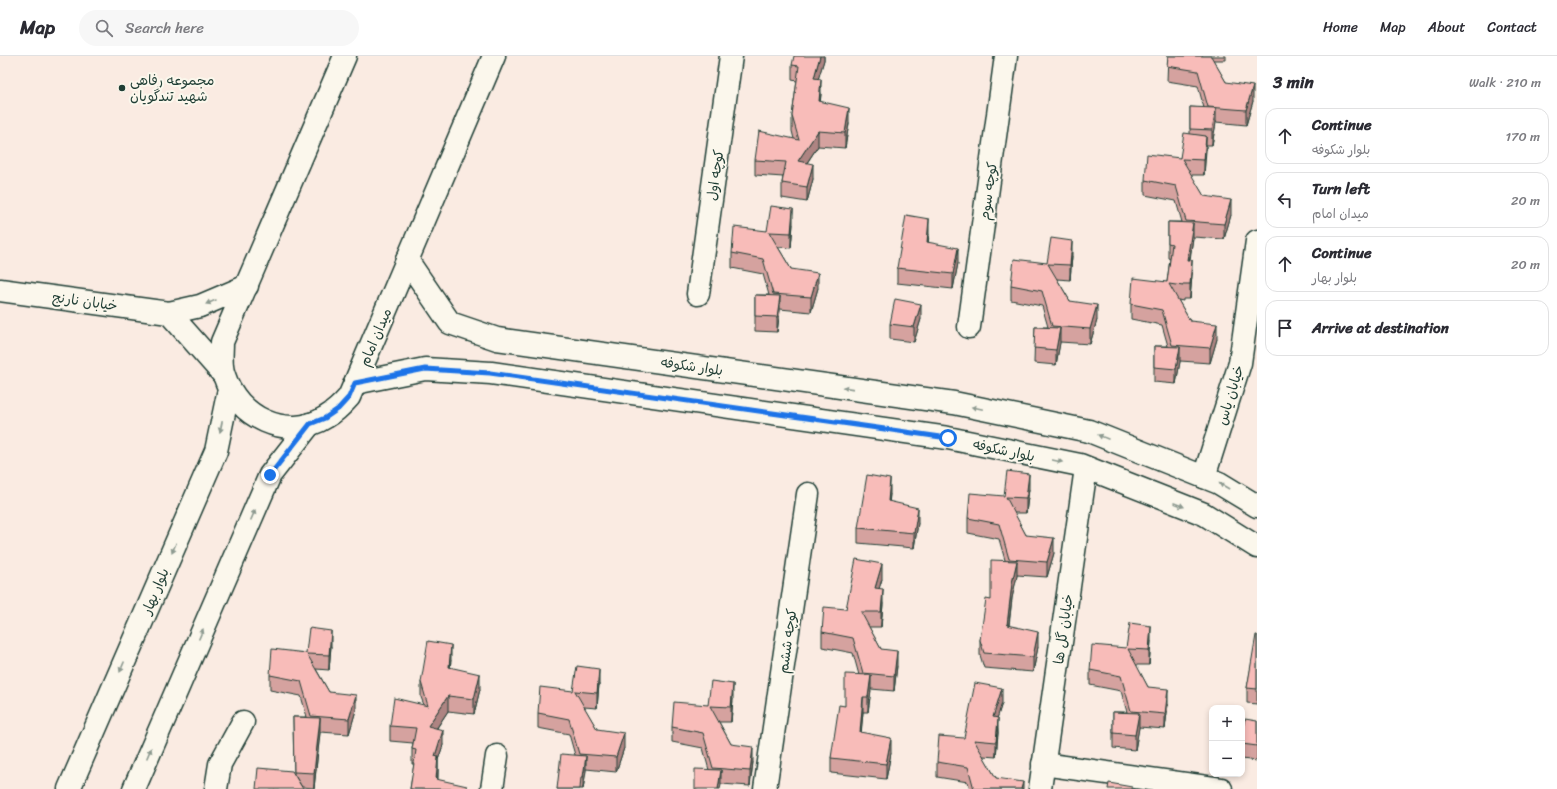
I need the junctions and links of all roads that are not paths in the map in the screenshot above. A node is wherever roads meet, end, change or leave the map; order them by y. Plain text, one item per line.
1 (345, 56) edge
2 (494, 56) edge
3 (731, 56) edge
4 (1006, 56) edge
5 (1257, 241) edge
6 (407, 260) junction
7 (247, 286) junction
8 (0, 290) edge
9 (698, 294) dead end
10 (169, 313) junction
11 (969, 327) dead end
12 (226, 382) junction
13 (355, 383) junction
14 (310, 424) junction
15 (1086, 468) junction
16 (1204, 477) junction
17 (808, 494) dead end
18 (1257, 506) edge
19 (1257, 547) edge
20 (243, 722) dead end
21 (497, 756) dead end
22 (1043, 764) junction
23 (69, 789) edge
24 (134, 789) edge
25 (216, 789) edge
26 (492, 789) edge
27 (766, 789) edge
28 (1040, 789) edge
29 (1221, 789) edge

1 - 7 street
2 - 6 street, میدان امام
3 - 9 street, کوچه اول
4 - 11 street, کوچه سوم
5 - 16 street, خیابان یاس
6 - 13 street, میدان امام
16 -> 6 street, بلوار شکوفه
7 -> 10 street
7 - 12 street
8 - 10 street, خیابان نارنج
10 - 12 street, میدان امام
12 - 14 street, میدان امام
12 -> 23 street, بلوار بهار
13 - 14 street, میدان امام
13 -> 15 street, بلوار شکوفه
24 -> 14 street
15 -> 19 street, بلوار شکوفه
15 - 22 street, خیابان گل ها
18 -> 16 street, بلوار شکوفه
17 - 27 street, کوچه ششم
20 - 25 street
21 - 26 street
22 - 28 street, خیابان گل ها
22 - 29 street

